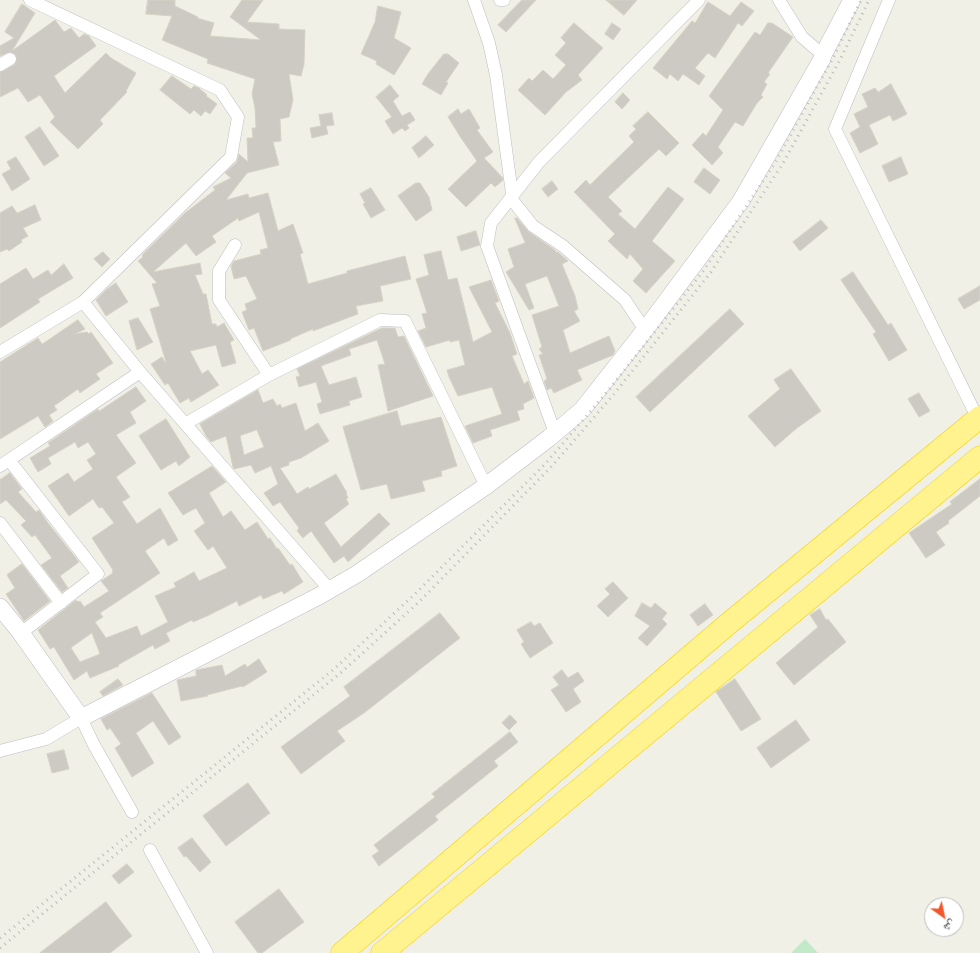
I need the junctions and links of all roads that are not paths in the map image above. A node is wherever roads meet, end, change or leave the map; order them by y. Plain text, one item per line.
1 (30, 0) edge
2 (474, 0) edge
3 (500, 0) edge
4 (504, 0) edge
5 (699, 0) edge
6 (779, 0) edge
7 (852, 0) edge
8 (890, 0) edge
9 (823, 54) junction
10 (512, 196) junction
11 (235, 245) dead end
12 (83, 302) junction
13 (645, 330) junction
14 (0, 352) edge
15 (140, 372) junction
16 (269, 375) junction
17 (979, 418) edge
18 (185, 424) junction
19 (555, 433) junction
20 (980, 457) edge
21 (5, 463) edge
22 (486, 486) junction
23 (0, 523) edge
24 (330, 590) junction
25 (61, 603) junction
26 (0, 607) edge
27 (21, 633) junction
28 (81, 718) junction
29 (0, 751) edge
30 (132, 812) dead end
31 (150, 850) dead end
32 (208, 953) edge
33 (342, 953) edge
34 (382, 953) edge

1 - 12 street
2 - 10 street
3 - 4 street
5 - 10 street
6 - 9 street
7 - 9 main road
8 - 17 street
9 - 13 main road
10 - 13 street
10 - 19 street
11 - 16 street
12 - 14 street
12 - 15 street
13 - 19 main road
15 - 18 street
15 - 21 street
16 - 18 street
16 - 22 street
17 - 33 highway
18 - 24 street
19 - 22 main road
20 - 34 highway
21 - 25 street
22 - 24 main road
23 - 25 street
24 - 28 main road
25 - 27 street
26 - 27 main road
27 - 28 main road
28 - 29 street
28 - 30 street
31 - 32 street

